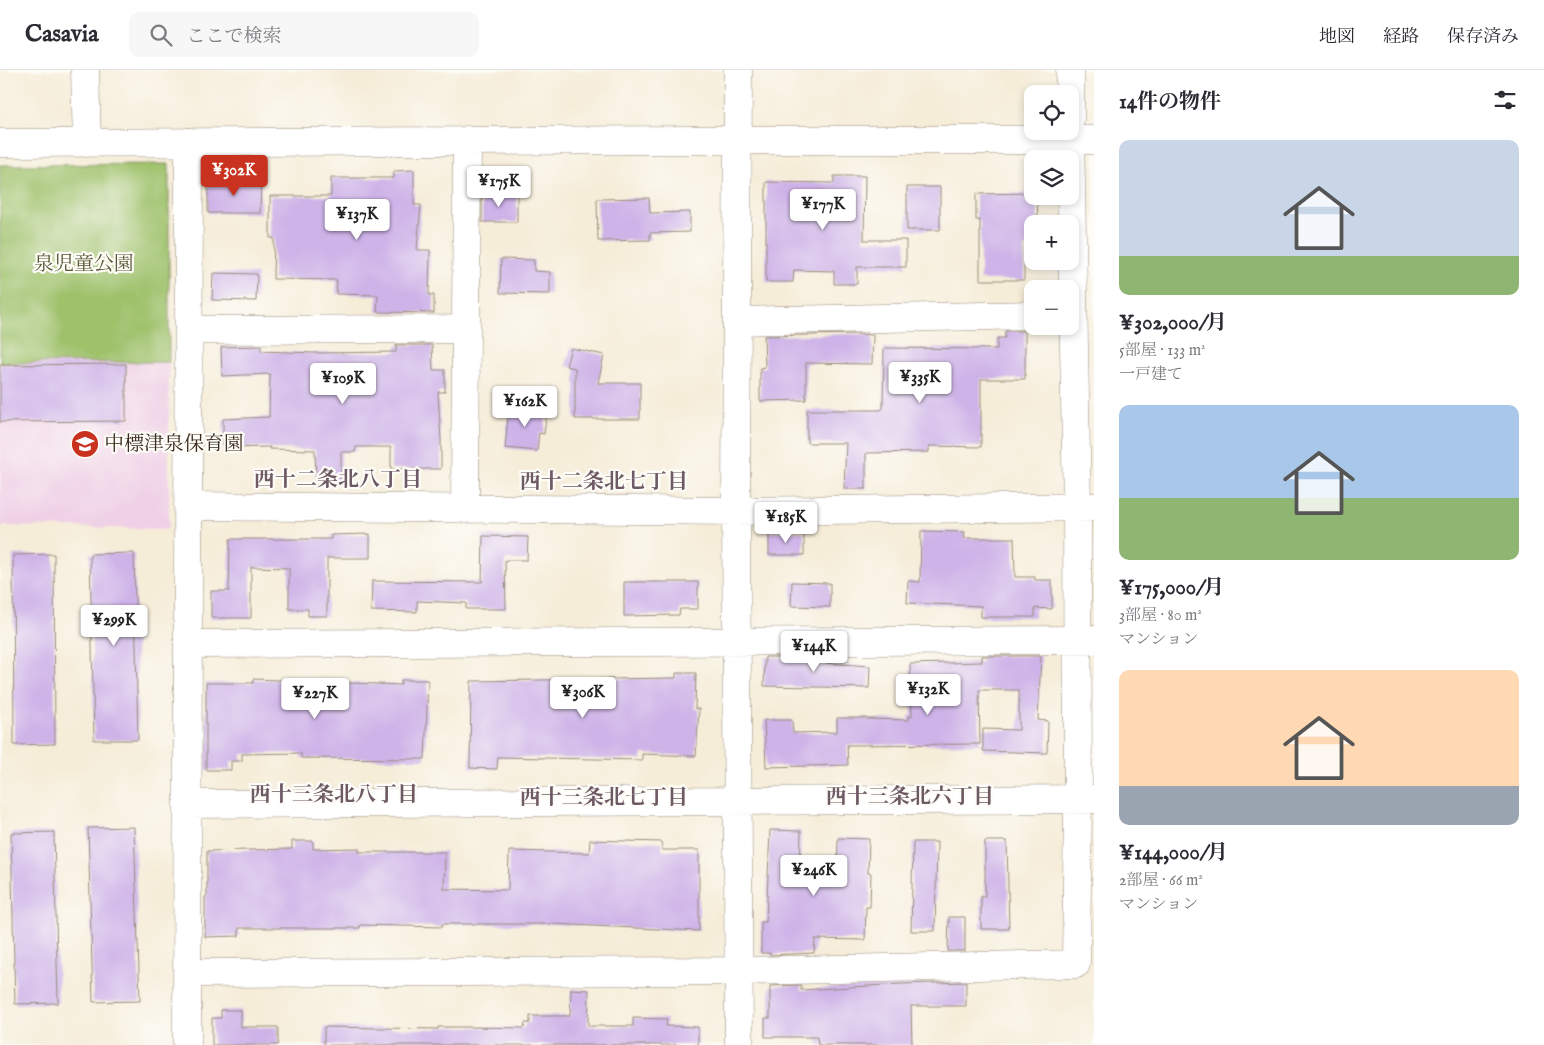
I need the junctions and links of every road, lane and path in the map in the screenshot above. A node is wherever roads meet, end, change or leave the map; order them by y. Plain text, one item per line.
1 (85, 70) edge
2 (738, 70) edge
3 (1070, 70) edge
4 (1071, 85) edge
5 (1024, 134) edge
6 (467, 140) junction
7 (738, 140) junction
8 (1076, 140) edge
9 (189, 142) junction
10 (0, 143) edge
11 (87, 143) junction
12 (1078, 280) edge
13 (1024, 314) edge
14 (1079, 314) edge
15 (737, 321) junction
16 (466, 329) junction
17 (189, 330) junction
18 (188, 506) junction
19 (1085, 506) edge
20 (465, 508) junction
21 (736, 511) junction
22 (1086, 640) edge
23 (736, 642) junction
24 (188, 644) junction
25 (1086, 799) edge
26 (737, 800) junction
27 (187, 804) junction
28 (738, 971) junction
29 (187, 973) junction
30 (187, 1045) edge
31 (738, 1045) edge

1 - 11 street
2 - 7 street
3 - 4 street
5 - 7 street
6 - 7 street
6 - 9 street
6 - 16 street
7 - 15 street
8 - 12 street
9 - 11 street
9 - 17 street
10 - 11 street
13 - 15 street
14 - 19 street
15 - 21 street
16 - 17 street
16 - 20 street
17 - 18 street
18 - 20 street
18 - 24 street
19 - 21 street
19 - 22 street
20 - 21 street
21 - 23 street
22 - 23 street
22 - 25 street
23 - 24 street
23 - 26 street
24 - 27 street
25 - 26 street
25 - 28 street
26 - 27 street
26 - 28 street
27 - 29 street
28 - 29 street
28 - 31 street
29 - 30 street

